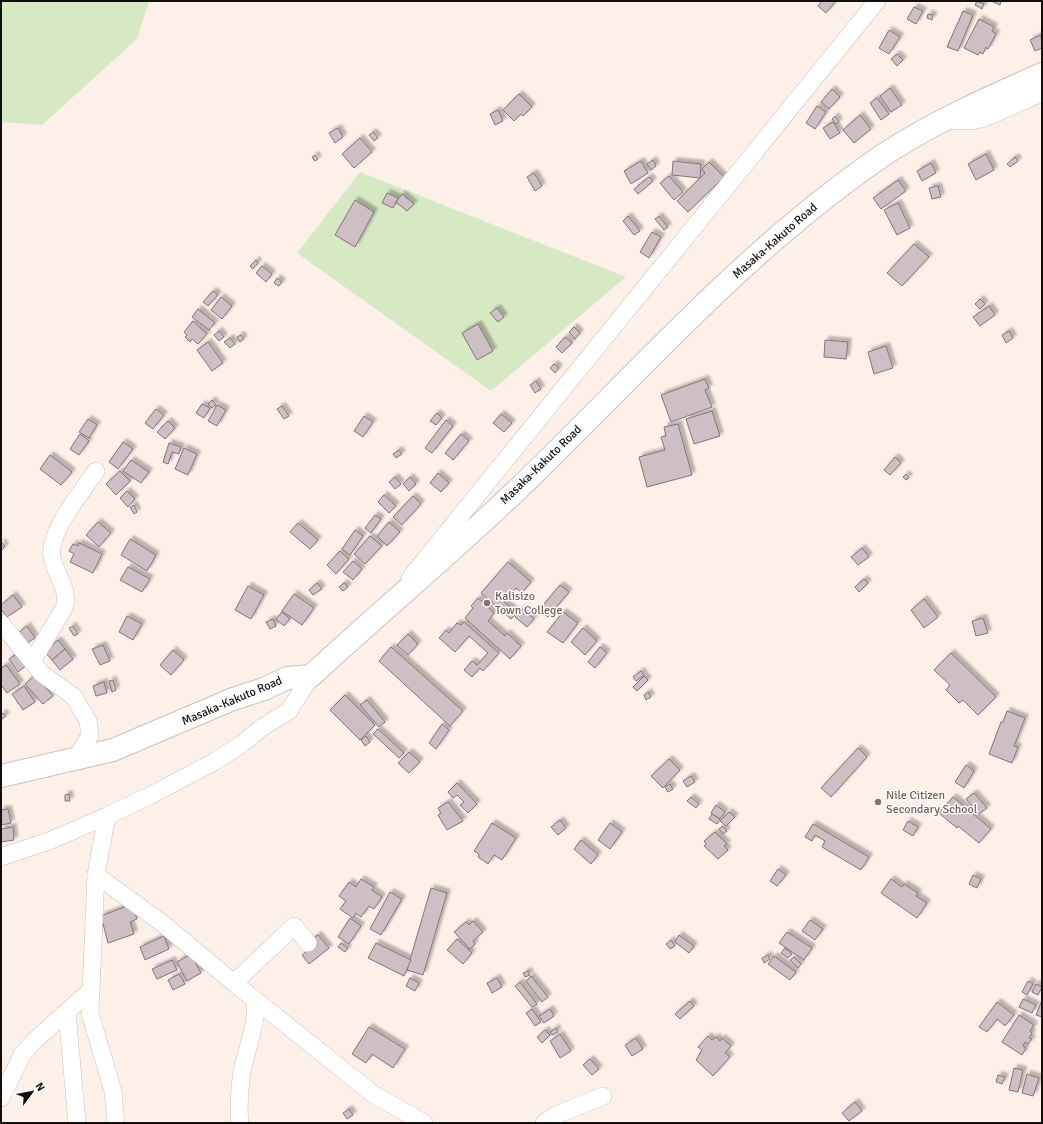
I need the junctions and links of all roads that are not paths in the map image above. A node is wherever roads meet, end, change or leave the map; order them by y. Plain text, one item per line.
1 (877, 1) edge
2 (1042, 74) edge
3 (1042, 93) edge
4 (944, 120) junction
5 (96, 471) dead end
6 (387, 606) junction
7 (1, 623) edge
8 (32, 662) junction
9 (311, 676) junction
10 (75, 760) junction
11 (1, 776) edge
12 (107, 816) junction
13 (1, 857) edge
14 (96, 875) junction
15 (308, 942) dead end
16 (234, 982) junction
17 (90, 991) junction
18 (254, 999) junction
19 (67, 1012) junction
20 (603, 1096) dead end
21 (1, 1098) edge
22 (77, 1123) edge
23 (116, 1123) edge
24 (240, 1123) edge
25 (424, 1123) edge
26 (544, 1123) edge

1 - 6 street
2 - 4 highway, Masaka-Kakuto Road
3 - 4 street
4 - 6 highway, Masaka-Kakuto Road
5 - 8 street
6 - 9 highway, Masaka-Kakuto Road
7 - 8 street
8 - 10 street
9 - 10 highway, Masaka-Kakuto Road
9 - 12 street
10 - 11 highway, Masaka-Kakuto Road
12 - 13 street
12 - 14 street
14 - 16 street
14 - 17 street
15 - 16 street
16 - 18 street
17 - 19 street
17 - 23 street
18 - 24 street
18 - 25 street
19 - 21 street
19 - 22 street
20 - 26 street

